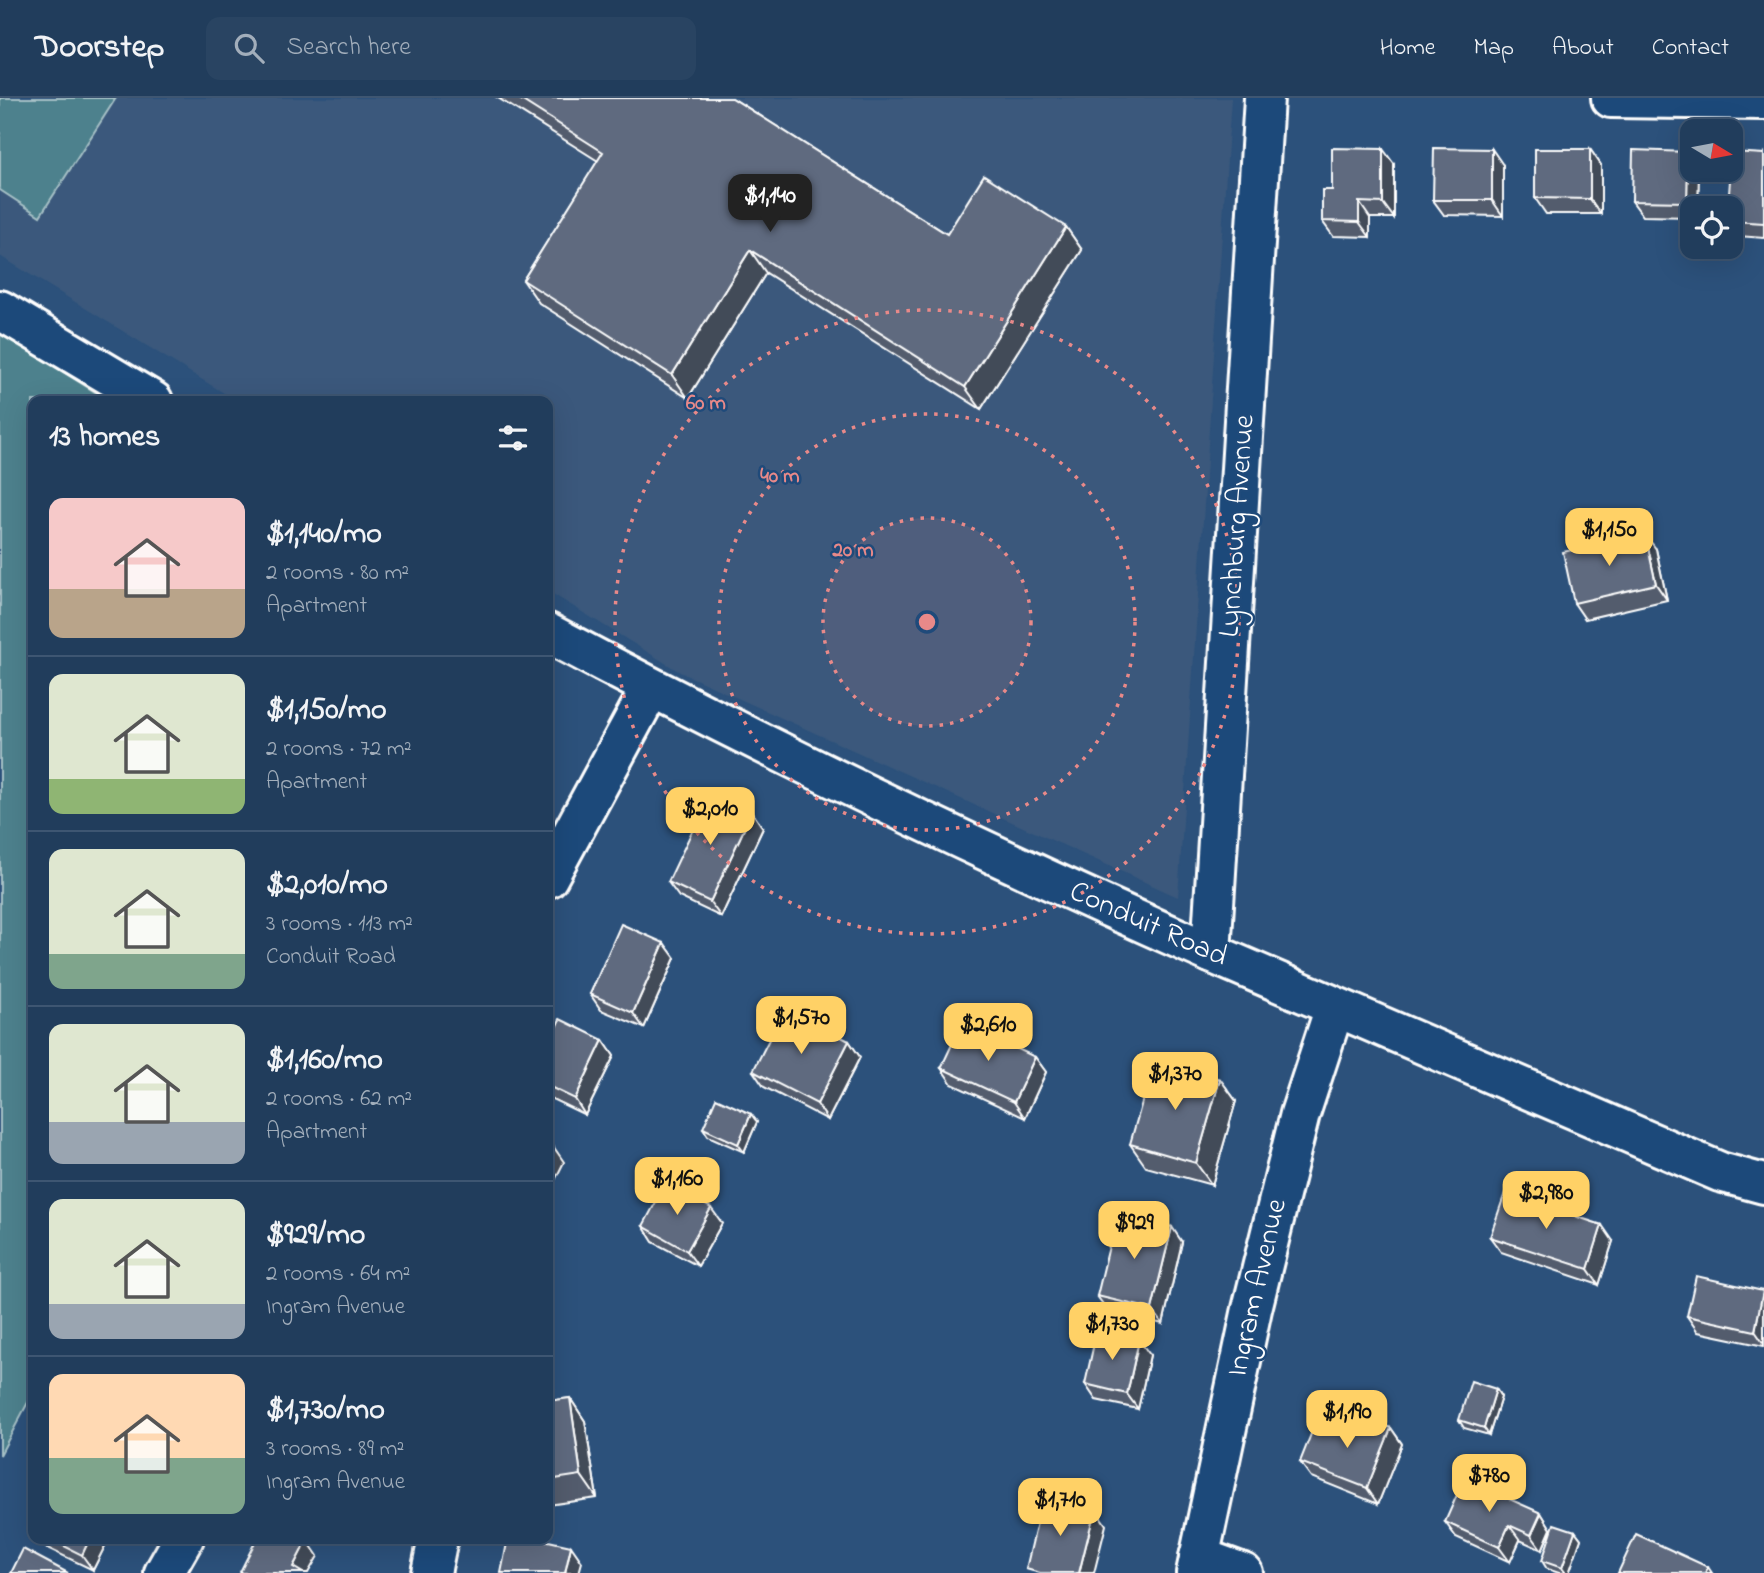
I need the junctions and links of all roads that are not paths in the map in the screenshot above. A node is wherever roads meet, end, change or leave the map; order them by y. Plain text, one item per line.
1 (1265, 98) edge
2 (1611, 98) edge
3 (1764, 100) edge
4 (0, 310) edge
5 (144, 396) edge
6 (553, 636) edge
7 (651, 688) junction
8 (553, 869) edge
9 (1211, 953) junction
10 (1335, 1007) junction
11 (1764, 1184) edge
12 (181, 1544) edge
13 (437, 1544) edge
14 (1198, 1565) edge
15 (164, 1573) edge
16 (431, 1573) edge
17 (1243, 1573) edge

1 - 9 street, Lynchburg Avenue
2 - 3 street
4 - 5 street
6 - 7 street, Conduit Road
7 - 8 street
7 - 9 street, Conduit Road
9 - 10 street, Conduit Road
10 - 11 street, Conduit Road
10 - 14 street, Ingram Avenue
12 - 15 street
13 - 16 street
14 - 17 street

